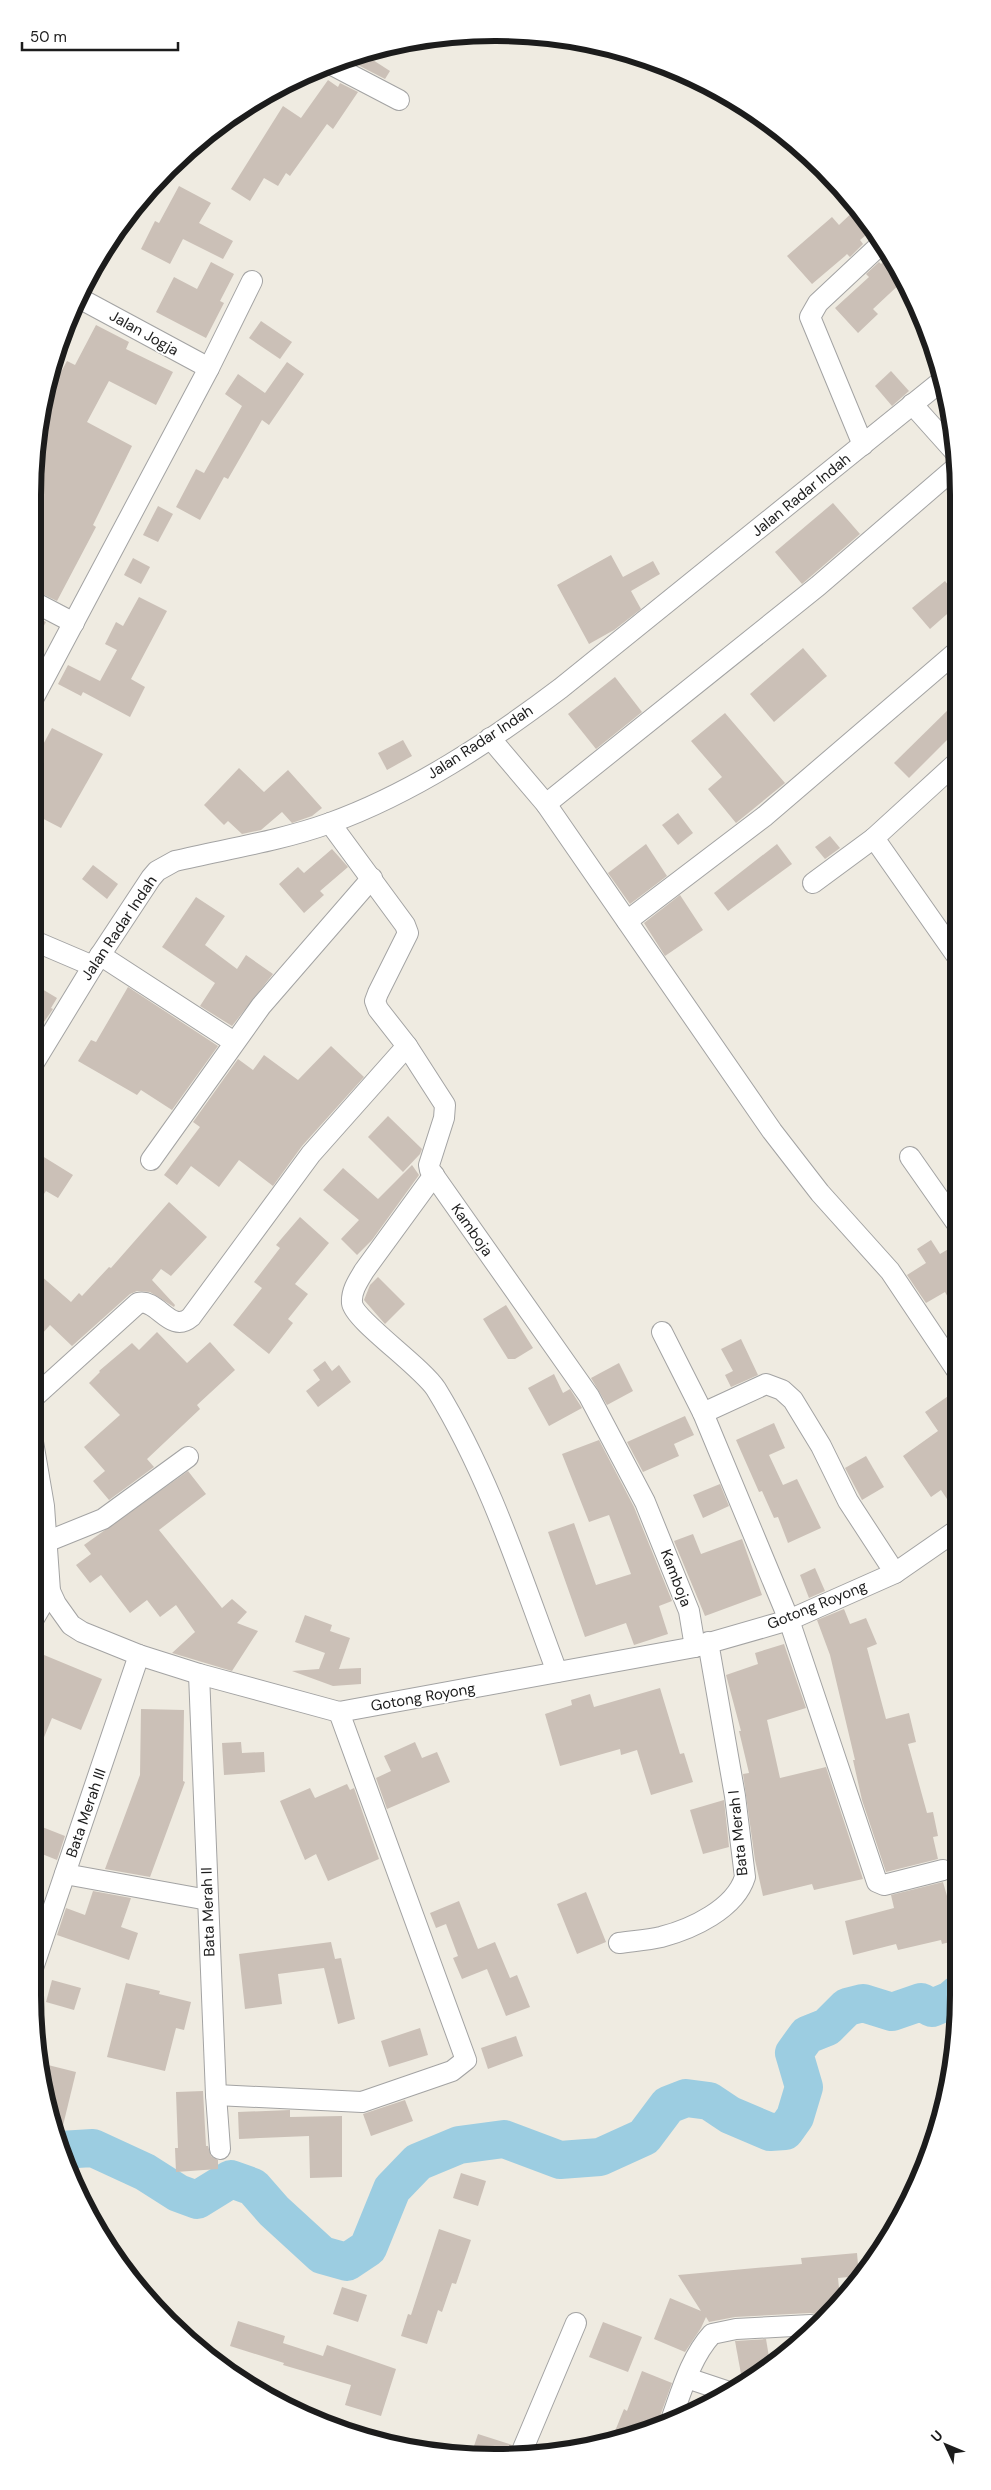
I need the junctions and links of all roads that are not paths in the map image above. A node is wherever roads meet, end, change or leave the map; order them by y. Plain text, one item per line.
1 (339, 69) edge
2 (398, 100) dead end
3 (876, 248) edge
4 (252, 281) dead end
5 (85, 301) edge
6 (209, 368) junction
7 (936, 385) edge
8 (912, 404) junction
9 (947, 444) edge
10 (863, 445) junction
11 (949, 473) edge
12 (41, 606) edge
13 (74, 623) junction
14 (950, 658) edge
15 (41, 684) edge
16 (490, 738) junction
17 (950, 769) edge
18 (546, 804) junction
19 (330, 823) junction
20 (874, 838) junction
21 (372, 878) junction
22 (813, 883) dead end
23 (627, 921) junction
24 (41, 943) edge
25 (950, 946) edge
26 (96, 960) junction
27 (234, 1042) junction
28 (407, 1046) junction
29 (41, 1051) edge
30 (910, 1156) dead end
31 (151, 1160) dead end
32 (434, 1175) junction
33 (950, 1215) edge
34 (662, 1332) dead end
35 (950, 1361) edge
36 (41, 1391) edge
37 (703, 1413) junction
38 (188, 1457) dead end
39 (41, 1488) edge
40 (950, 1535) edge
41 (46, 1542) junction
42 (895, 1573) junction
43 (44, 1576) edge
44 (789, 1620) junction
45 (702, 1644) junction
46 (139, 1655) junction
47 (557, 1672) junction
48 (199, 1674) junction
49 (338, 1712) junction
50 (944, 1870) dead end
51 (65, 1874) junction
52 (208, 1900) junction
53 (619, 1943) dead end
54 (41, 1945) edge
55 (216, 2095) junction
56 (220, 2149) dead end
57 (576, 2324) dead end
58 (807, 2325) edge
59 (687, 2378) junction
60 (721, 2389) edge
61 (674, 2412) edge
62 (523, 2448) edge

1 - 2 street
3 - 10 street
4 - 6 street
5 - 6 street, Jalan Jogja
6 - 13 street
7 - 8 street, Jalan Radar Indah
8 - 9 street
8 - 10 street, Jalan Radar Indah
10 - 16 street, Jalan Radar Indah
11 - 18 street
12 - 13 street
13 - 15 street
14 - 23 street
16 - 18 street
16 - 19 street, Jalan Radar Indah
17 - 20 street
18 - 23 street
19 - 21 street
19 - 26 street, Jalan Radar Indah
20 - 22 street
20 - 25 street
21 - 27 street
21 - 28 street
23 - 35 street
24 - 26 street
26 - 27 street
26 - 29 street, Jalan Radar Indah
27 - 31 street
28 - 32 street
28 - 36 street
30 - 33 street
32 - 45 street, Kamboja
32 - 47 street
34 - 37 street
37 - 42 street
37 - 44 street
38 - 41 street
39 - 41 street, Gotong Royong
40 - 42 street, Gotong Royong
41 - 43 street, Gotong Royong
42 - 44 street, Gotong Royong
43 - 46 street, Gotong Royong
44 - 45 street, Gotong Royong
44 - 50 street
45 - 47 street, Gotong Royong
45 - 53 street, Bata Merah I
46 - 48 street, Gotong Royong
46 - 51 street, Bata Merah III
47 - 49 street, Gotong Royong
48 - 49 street, Gotong Royong
48 - 52 street, Bata Merah II
49 - 55 street
51 - 52 street
51 - 54 street, Bata Merah III
52 - 55 street, Bata Merah II
55 - 56 street, Bata Merah II
57 - 62 street
58 - 59 street
59 - 60 street
59 - 61 street

